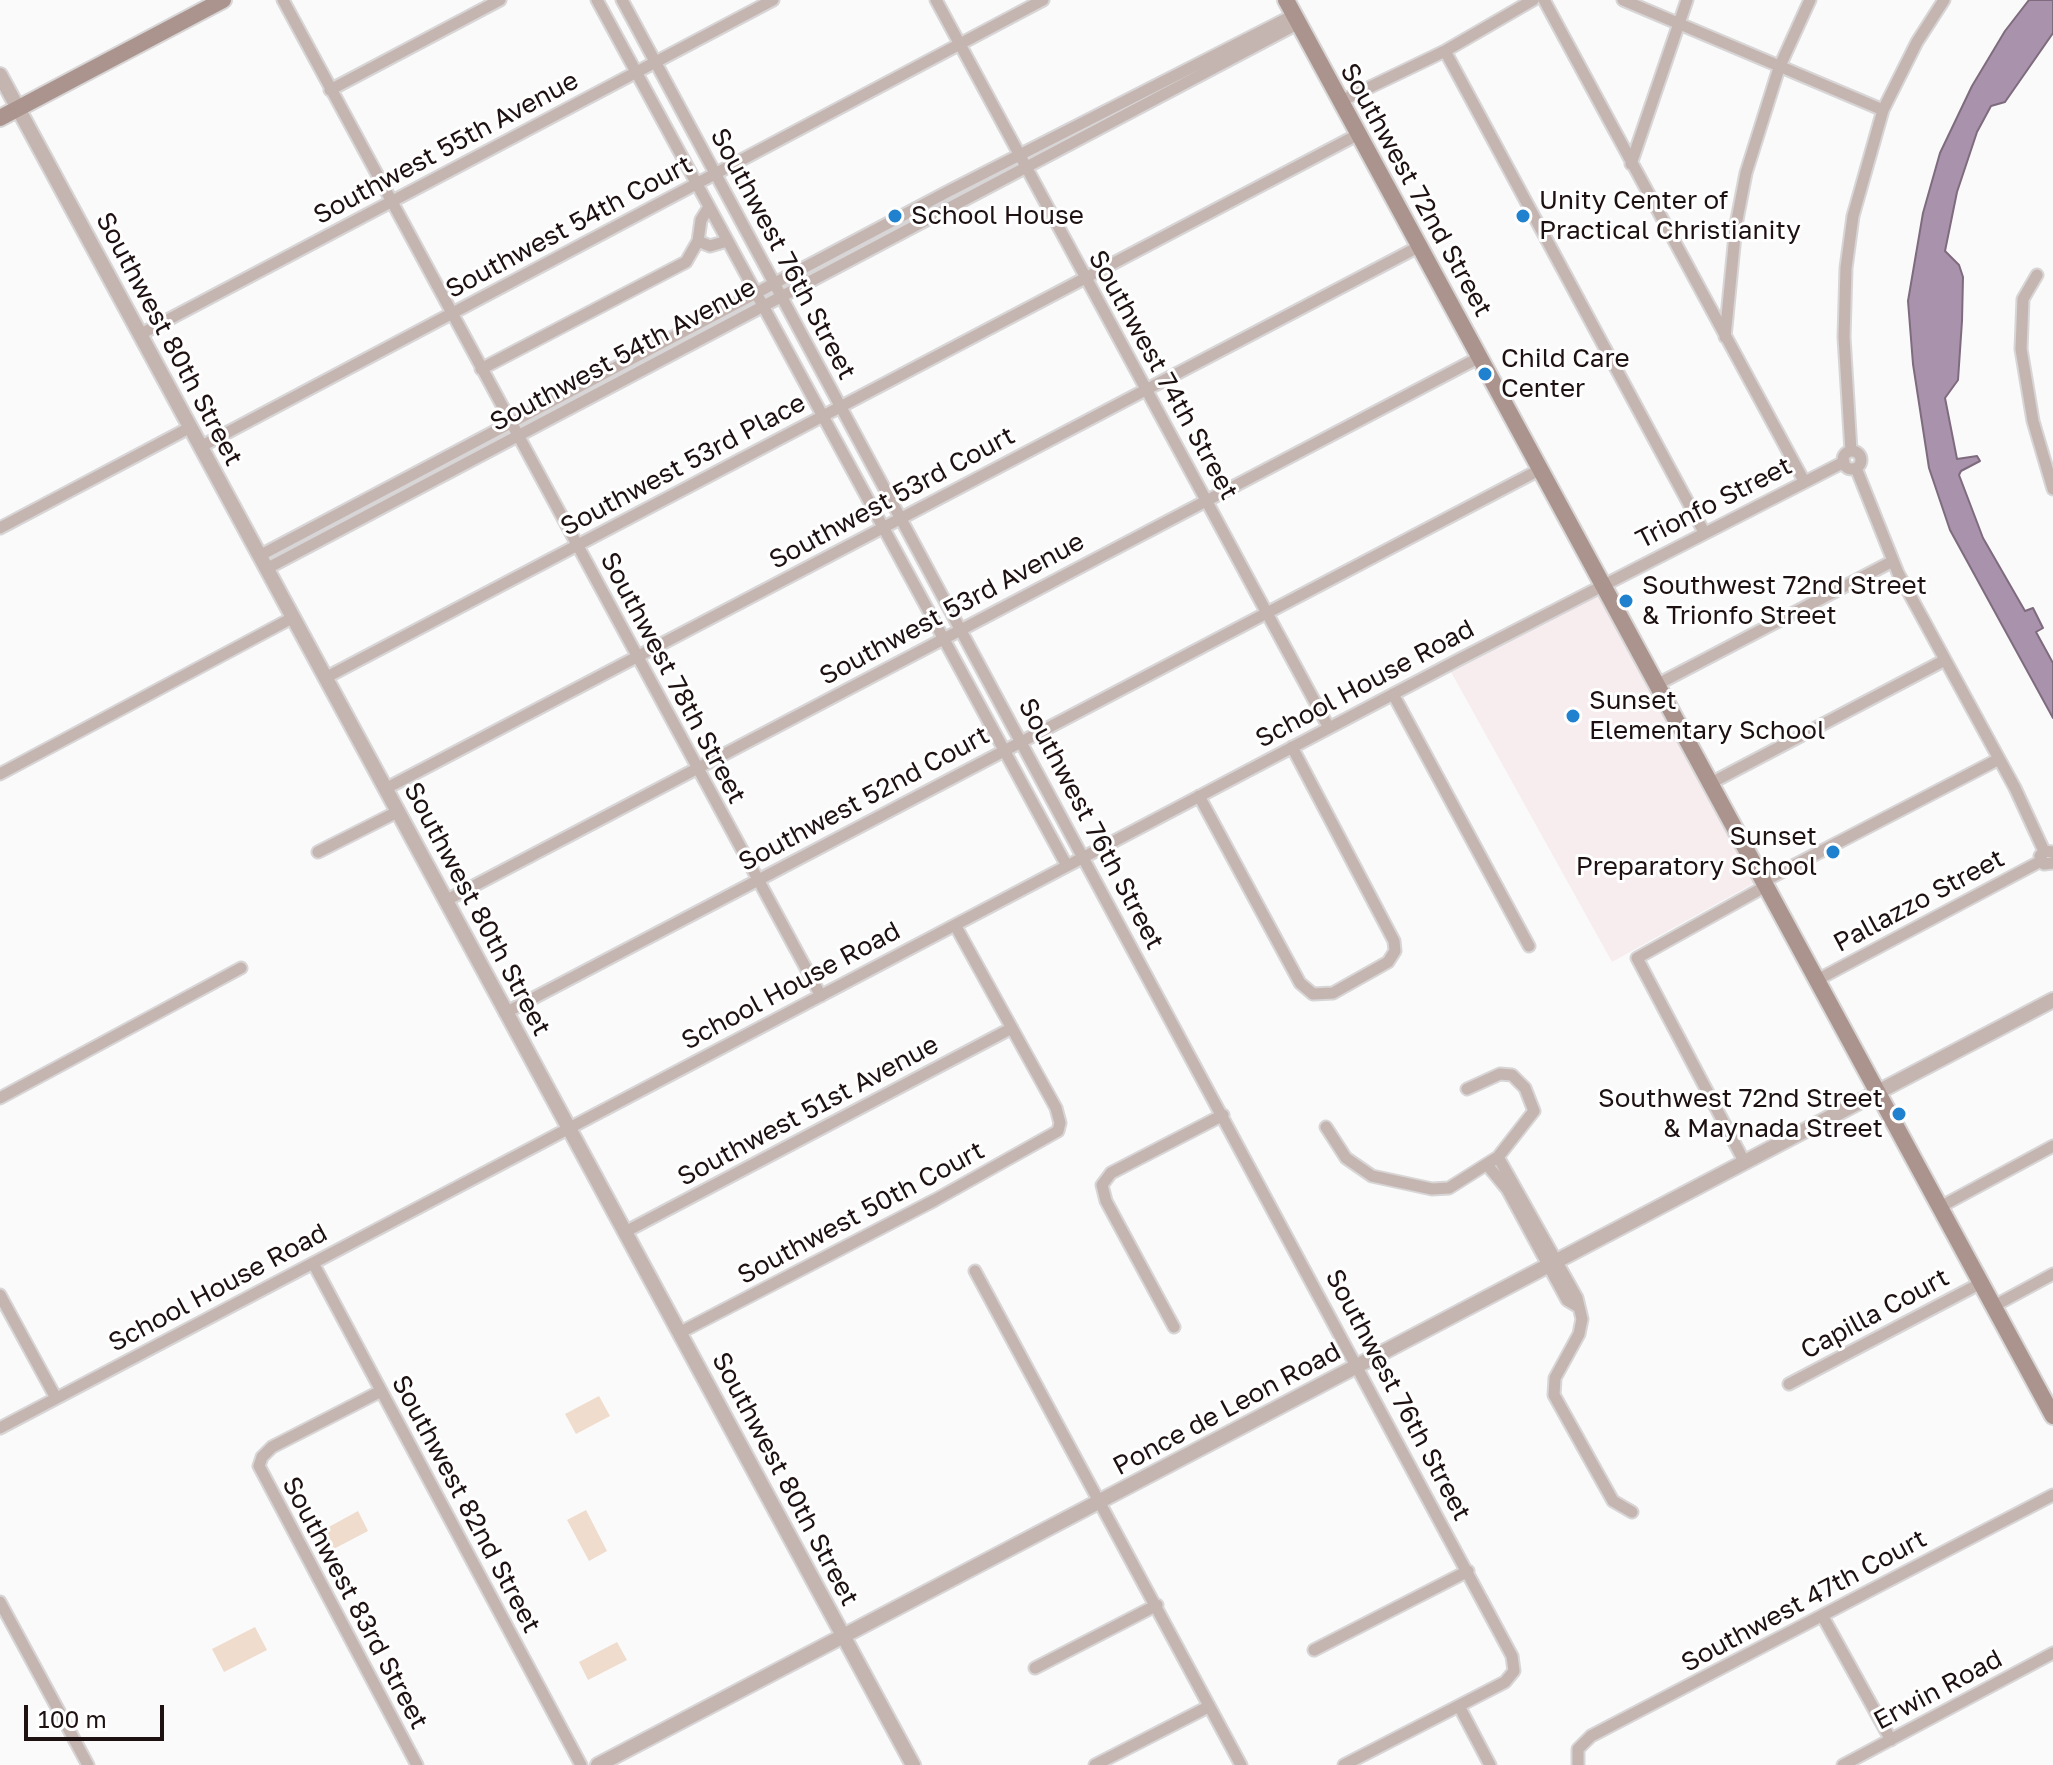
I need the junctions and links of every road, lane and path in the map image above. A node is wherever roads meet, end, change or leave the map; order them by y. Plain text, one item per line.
1 (223, 0) edge
2 (283, 0) edge
3 (500, 0) edge
4 (597, 0) edge
5 (622, 0) edge
6 (773, 0) edge
7 (936, 0) edge
8 (1043, 0) edge
9 (1533, 0) edge
10 (1544, 0) edge
11 (1623, 0) edge
12 (1687, 0) edge
13 (1810, 0) edge
14 (1944, 0) edge
15 (1293, 13) edge
16 (1677, 23) junction
17 (960, 44) junction
18 (1445, 51) junction
19 (655, 62) junction
20 (1779, 68) junction
21 (636, 72) junction
22 (0, 75) edge
23 (330, 90) junction
24 (1341, 101) junction
25 (18, 109) junction
26 (1883, 110) junction
27 (0, 118) edge
28 (1359, 134) junction
29 (1020, 155) junction
30 (1631, 164) junction
31 (1026, 166) junction
32 (715, 173) junction
33 (697, 184) junction
34 (391, 202) junction
35 (709, 207) junction
36 (698, 241) junction
37 (727, 241) junction
38 (1420, 246) junction
39 (2037, 275) dead end
40 (1086, 279) junction
41 (775, 283) junction
42 (755, 293) junction
43 (782, 296) junction
44 (762, 306) junction
45 (452, 314) junction
46 (139, 335) junction
47 (1725, 337) junction
48 (1480, 357) junction
49 (481, 369) junction
50 (1146, 390) junction
51 (841, 407) junction
52 (823, 416) junction
53 (511, 423) junction
54 (189, 428) junction
55 (517, 435) junction
56 (200, 447) junction
57 (1847, 456) junction
58 (1541, 469) junction
59 (1804, 481) junction
60 (2053, 489) edge
61 (1207, 501) junction
62 (901, 519) junction
63 (0, 528) edge
64 (883, 528) junction
65 (1704, 532) junction
66 (577, 546) junction
67 (1893, 561) junction
68 (262, 562) junction
69 (1603, 584) junction
70 (1268, 612) junction
71 (292, 618) junction
72 (961, 629) junction
73 (943, 638) junction
74 (637, 657) junction
75 (1945, 660) junction
76 (325, 678) junction
77 (1658, 684) junction
78 (1393, 694) junction
79 (1329, 728) junction
80 (1022, 741) junction
81 (1292, 747) junction
82 (1003, 751) junction
83 (1999, 759) junction
84 (697, 768) junction
85 (0, 774) edge
86 (1711, 783) junction
87 (385, 789) junction
88 (1199, 796) junction
89 (397, 812) junction
90 (318, 852) dead end
91 (1084, 858) junction
92 (2049, 859) edge
93 (1067, 866) junction
94 (757, 880) junction
95 (1765, 884) junction
96 (445, 901) junction
97 (955, 925) junction
98 (1529, 946) dead end
99 (241, 968) dead end
100 (1817, 980) junction
101 (821, 996) junction
102 (2053, 1000) edge
103 (505, 1013) junction
104 (1012, 1028) junction
105 (1467, 1089) dead end
106 (1878, 1093) junction
107 (0, 1098) edge
108 (1223, 1115) junction
109 (1326, 1127) dead end
110 (568, 1128) junction
111 (2053, 1146) edge
112 (1498, 1157) junction
113 (1745, 1163) junction
114 (1488, 1166) junction
115 (1514, 1193) junction
116 (1940, 1207) junction
117 (625, 1232) junction
118 (313, 1263) junction
119 (1552, 1263) junction
120 (975, 1271) dead end
121 (2053, 1274) edge
122 (1981, 1283) junction
123 (0, 1295) edge
124 (1994, 1306) junction
125 (1174, 1327) dead end
126 (679, 1333) junction
127 (1357, 1367) junction
128 (1789, 1384) dead end
129 (381, 1391) junction
130 (56, 1398) junction
131 (2051, 1407) edge
132 (0, 1428) edge
133 (2053, 1495) edge
134 (1101, 1502) junction
135 (1632, 1512) dead end
136 (1468, 1571) junction
137 (0, 1602) edge
138 (1157, 1605) junction
139 (1823, 1617) junction
140 (843, 1637) junction
141 (1314, 1650) dead end
142 (2053, 1653) edge
143 (1035, 1668) dead end
144 (1459, 1706) junction
145 (1208, 1707) junction
146 (1891, 1740) junction
147 (88, 1765) edge
148 (417, 1765) edge
149 (581, 1765) edge
150 (598, 1765) edge
151 (913, 1765) edge
152 (1095, 1765) edge
153 (1241, 1765) edge
154 (1344, 1765) edge
155 (1490, 1765) edge
156 (1578, 1765) edge
157 (1843, 1765) edge

1 - 25 main road
2 - 23 street, Southwest 78th Street
3 - 23 street
4 - 21 street, Southwest 76th Street
5 - 19 street, Southwest 76th Street
6 - 19 street, Southwest 55th Avenue
7 - 17 street, Southwest 74th Street
8 - 17 street, Southwest 54th Court
9 - 18 street
10 - 30 street
11 - 16 street
12 - 16 street
13 - 20 street
14 - 26 street
15 - 24 main road, Southwest 72nd Street
15 - 29 street, Southwest 54th Avenue
15 - 31 street, Southwest 54th Avenue
16 - 20 street
16 - 30 street
17 - 29 street, Southwest 74th Street
17 - 32 street, Southwest 54th Court
18 - 24 street
18 - 65 street
19 - 21 street, Southwest 55th Avenue
19 - 32 street, Southwest 76th Street
20 - 26 street
20 - 47 street
21 - 33 street, Southwest 76th Street
21 - 34 street, Southwest 55th Avenue
22 - 25 street, Southwest 80th Street
23 - 34 street, Southwest 78th Street
24 - 28 main road, Southwest 72nd Street
25 - 27 main road
25 - 46 street, Southwest 80th Street
26 - 57 street
28 - 38 main road, Southwest 72nd Street
28 - 40 street, Southwest 53rd Place
29 - 31 street, Southwest 74th Street
29 - 41 street, Southwest 54th Avenue
30 - 47 street
31 - 40 street, Southwest 74th Street
31 - 43 street, Southwest 54th Avenue
32 - 33 street, Southwest 54th Court
32 - 41 street, Southwest 76th Street
33 - 35 street, Southwest 76th Street
33 - 45 street, Southwest 54th Court
34 - 45 street, Southwest 78th Street
34 - 46 street, Southwest 55th Avenue
35 - 36 street
35 - 37 street, Southwest 76th Street
36 - 37 street
36 - 49 street
37 - 42 street, Southwest 76th Street
38 - 48 main road, Southwest 72nd Street
38 - 50 street, Southwest 53rd Court
39 - 60 street
40 - 50 street, Southwest 74th Street
40 - 51 street, Southwest 53rd Place
41 - 42 street, Southwest 54th Avenue
41 - 43 street, Southwest 76th Street
42 - 44 street, Southwest 76th Street
42 - 53 street, Southwest 54th Avenue
43 - 44 street, Southwest 54th Avenue
43 - 51 street, Southwest 76th Street
44 - 52 street, Southwest 76th Street
44 - 55 street, Southwest 54th Avenue
45 - 49 street, Southwest 78th Street
45 - 56 street, Southwest 54th Court
46 - 54 street, Southwest 80th Street
47 - 59 street
48 - 58 main road, Southwest 72nd Street
48 - 61 street, Southwest 53rd Avenue
49 - 53 street, Southwest 78th Street
50 - 61 street, Southwest 74th Street
50 - 62 street, Southwest 53rd Court
51 - 52 street, Southwest 53rd Place
51 - 62 street, Southwest 76th Street
52 - 64 street, Southwest 76th Street
52 - 66 street, Southwest 53rd Place
53 - 55 street, Southwest 78th Street
53 - 68 street, Southwest 54th Avenue
54 - 56 street, Southwest 80th Street
54 - 63 street
55 - 66 street, Southwest 78th Street
55 - 68 street, Southwest 54th Avenue
56 - 68 street, Southwest 80th Street
57 - 59 street, Trionfo Street
57 - 67 street
58 - 69 main road, Southwest 72nd Street
58 - 70 street, Southwest 52nd Court
59 - 65 street, Trionfo Street
61 - 70 street, Southwest 74th Street
61 - 72 street, Southwest 53rd Avenue
62 - 64 street, Southwest 53rd Court
62 - 72 street, Southwest 76th Street
64 - 73 street, Southwest 76th Street
64 - 74 street, Southwest 53rd Court
65 - 69 street, Trionfo Street
66 - 74 street, Southwest 78th Street
66 - 76 street, Southwest 53rd Place
67 - 75 street
67 - 77 street
68 - 71 street, Southwest 80th Street
69 - 77 main road, Southwest 72nd Street
69 - 78 street, School House Road
70 - 79 street, Southwest 74th Street
70 - 80 street, Southwest 52nd Court
71 - 76 street, Southwest 80th Street
71 - 85 street
72 - 73 street, Southwest 53rd Avenue
72 - 80 street, Southwest 76th Street
73 - 82 street, Southwest 76th Street
73 - 84 street, Southwest 53rd Avenue
74 - 84 street, Southwest 78th Street
74 - 87 street, Southwest 53rd Court
75 - 83 street
75 - 86 street
76 - 87 street, Southwest 80th Street
77 - 86 main road, Southwest 72nd Street
78 - 79 street, School House Road
78 - 98 street
79 - 81 street, School House Road
80 - 82 street, Southwest 52nd Court
80 - 91 street, Southwest 76th Street
81 - 88 street, School House Road
81 - 88 street
82 - 93 street, Southwest 76th Street
82 - 94 street, Southwest 52nd Court
83 - 92 street
83 - 95 street
84 - 94 street, Southwest 78th Street
84 - 96 street, Southwest 53rd Avenue
86 - 95 main road, Southwest 72nd Street
87 - 89 street, Southwest 80th Street
88 - 91 street, School House Road
89 - 90 street
89 - 96 street, Southwest 80th Street
91 - 93 street, School House Road
91 - 108 street, Southwest 76th Street
92 - 100 street, Pallazzo Street
93 - 97 street, School House Road
94 - 101 street, Southwest 78th Street
94 - 103 street, Southwest 52nd Court
95 - 100 main road, Southwest 72nd Street
95 - 113 street
96 - 103 street, Southwest 80th Street
97 - 101 street, School House Road
97 - 104 street
99 - 107 street
100 - 106 main road, Southwest 72nd Street
101 - 110 street, School House Road
102 - 106 street, Ponce de Leon Road
103 - 110 street, Southwest 80th Street
104 - 117 street, Southwest 51st Avenue
104 - 126 street, Southwest 50th Court
105 - 112 street
106 - 113 street, Ponce de Leon Road
106 - 116 main road, Southwest 72nd Street
108 - 125 street
108 - 127 street, Southwest 76th Street
109 - 114 street
110 - 117 street, Southwest 80th Street
110 - 118 street, School House Road
111 - 116 street
112 - 114 street
112 - 115 street
113 - 119 street, Ponce de Leon Road
114 - 115 street
115 - 119 street
116 - 122 main road, Southwest 72nd Street
117 - 126 street, Southwest 80th Street
118 - 129 street, Southwest 82nd Street
118 - 130 street, School House Road
119 - 127 street, Ponce de Leon Road
119 - 135 street
120 - 134 street
121 - 124 street
122 - 124 main road, Southwest 72nd Street
122 - 128 street, Capilla Court
123 - 130 street
124 - 131 main road, Southwest 72nd Street
126 - 140 street, Southwest 80th Street
127 - 134 street, Ponce de Leon Road
127 - 136 street, Southwest 76th Street
129 - 148 street, Southwest 83rd Street
129 - 149 street, Southwest 82nd Street
130 - 132 street, School House Road
133 - 139 street, Southwest 47th Court
134 - 138 street
134 - 140 street, Ponce de Leon Road
136 - 141 street
136 - 144 street, Southwest 76th Street
137 - 147 street
138 - 143 street
138 - 145 street
139 - 146 street
139 - 156 street, Southwest 47th Court
140 - 150 street, Ponce de Leon Road
140 - 151 street, Southwest 80th Street
142 - 146 street, Erwin Road
144 - 154 street
144 - 155 street
145 - 152 street
145 - 153 street
146 - 157 street, Erwin Road

